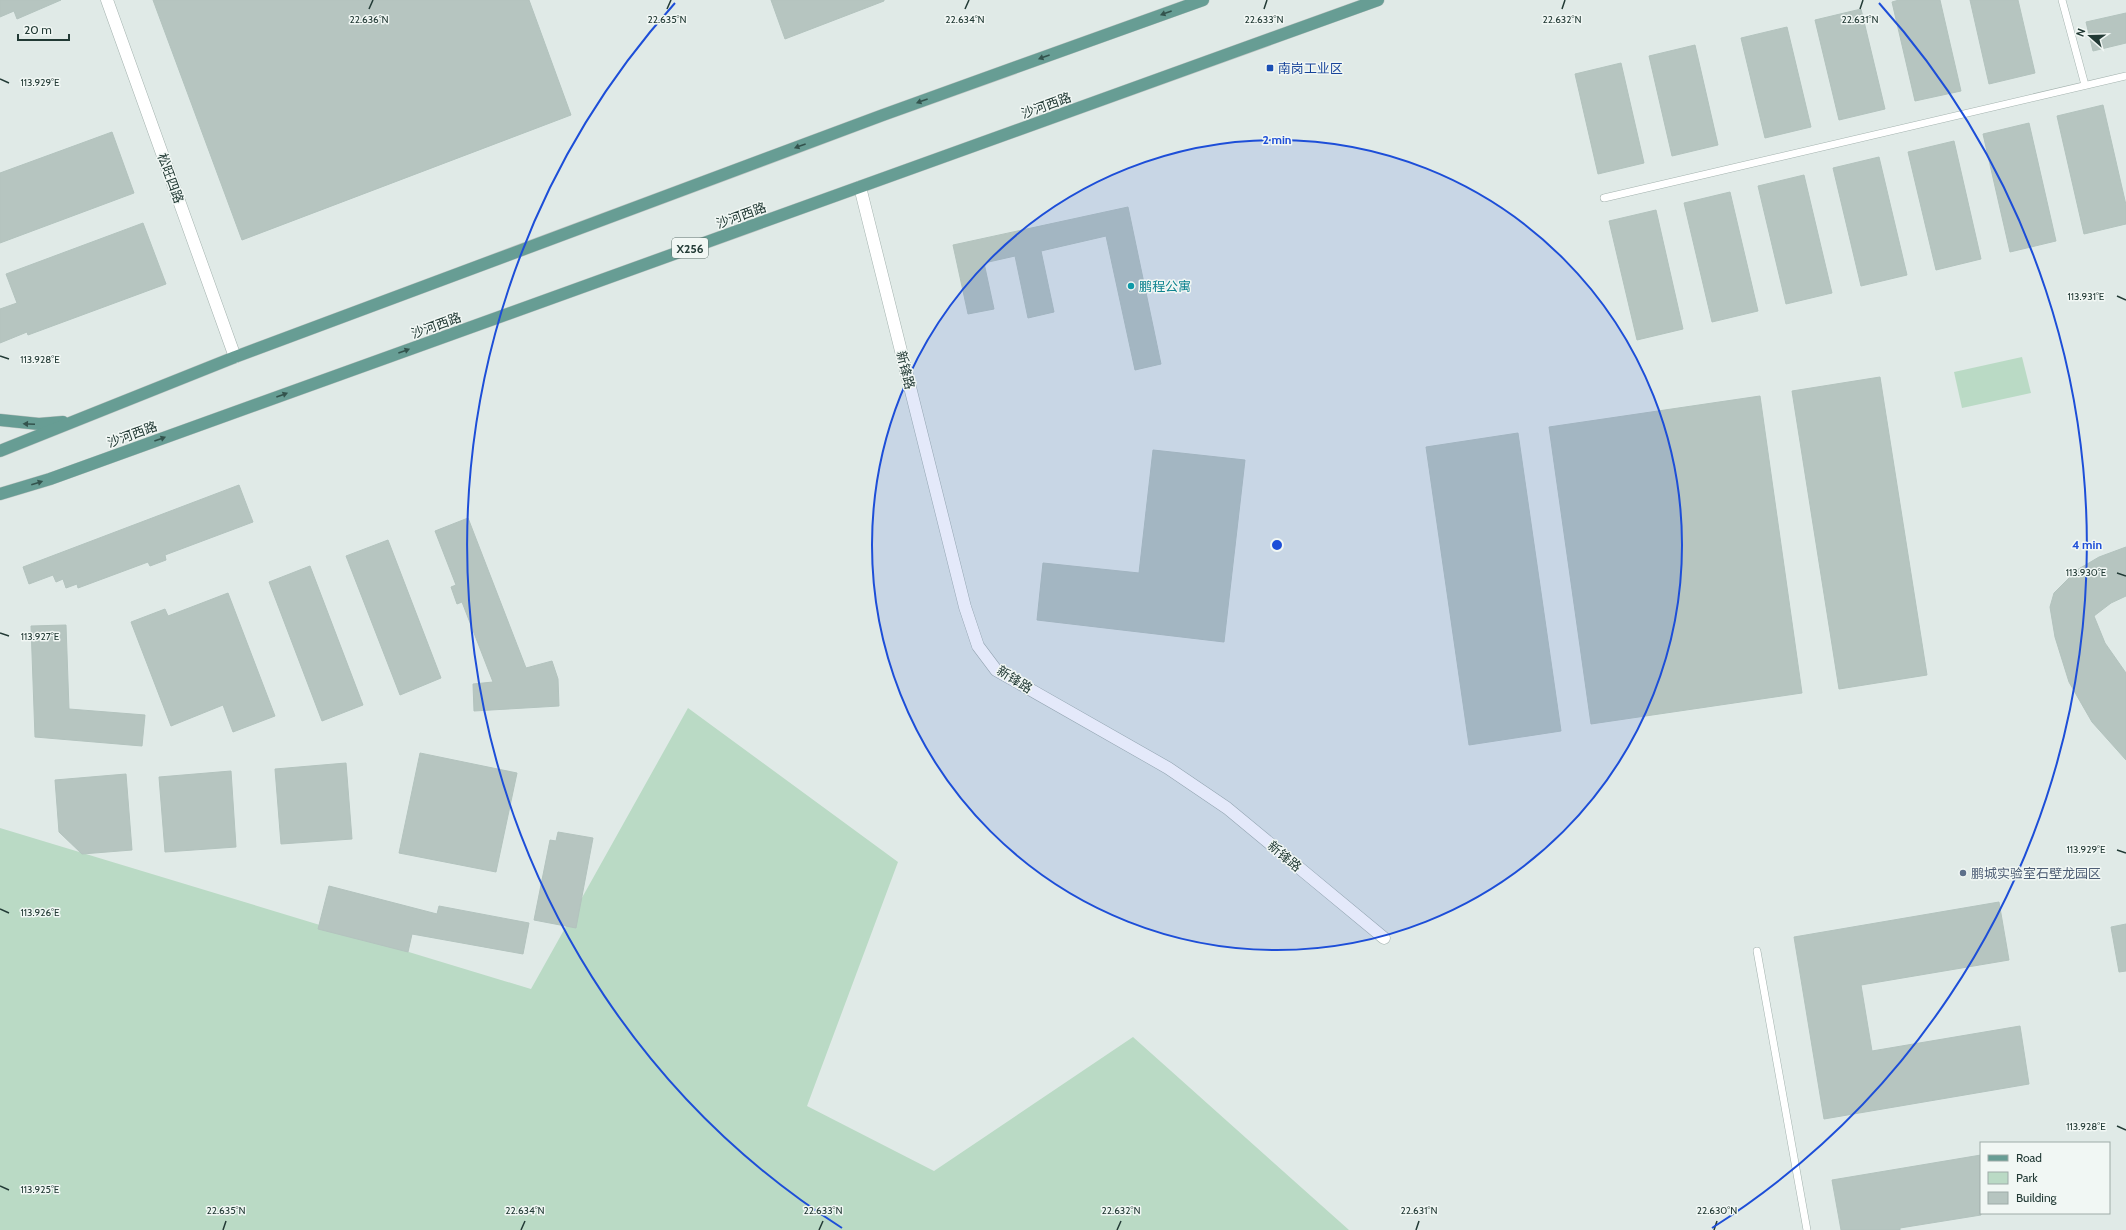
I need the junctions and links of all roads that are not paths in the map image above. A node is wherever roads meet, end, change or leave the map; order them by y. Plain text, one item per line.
1 (108, 0) edge
2 (1203, 0) edge
3 (1378, 0) edge
4 (2062, 0) edge
5 (2126, 76) edge
6 (2085, 85) junction
7 (860, 187) junction
8 (1604, 198) dead end
9 (235, 357) junction
10 (81, 418) junction
11 (0, 420) edge
12 (0, 451) edge
13 (0, 494) edge
14 (1384, 938) dead end
15 (1757, 951) dead end
16 (1807, 1230) edge

1 - 9 street, 松旺四路
2 -> 9 main road
3 - 7 main road, 沙河西路 / X256
4 - 6 lane
5 - 6 lane
6 - 8 lane
13 -> 7 main road, 沙河西路 / X256
7 - 14 street, 新锋路
9 - 10 main road
10 -> 11 main road
10 - 12 main road
15 - 16 lane

